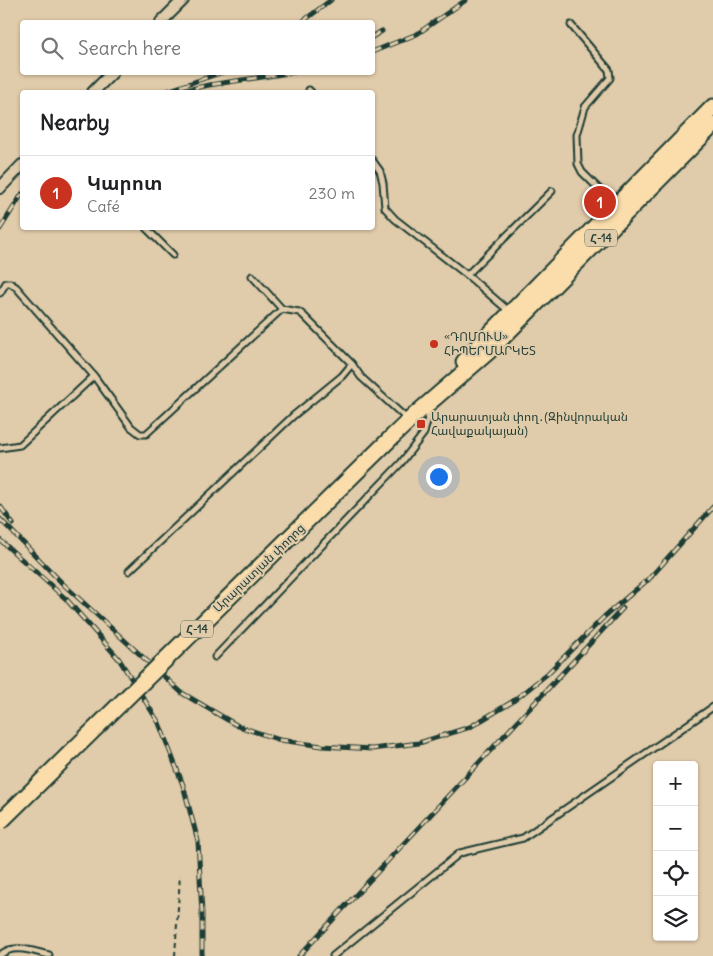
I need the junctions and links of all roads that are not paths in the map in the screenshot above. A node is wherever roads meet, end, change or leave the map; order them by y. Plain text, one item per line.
1 (183, 0) edge
2 (163, 20) edge
3 (571, 24) dead end
4 (109, 75) edge
5 (95, 90) edge
6 (713, 107) edge
7 (713, 125) edge
8 (375, 164) edge
9 (20, 167) edge
10 (0, 188) edge
11 (552, 191) dead end
12 (616, 206) junction
13 (148, 230) edge
14 (173, 255) dead end
15 (467, 275) junction
16 (252, 276) dead end
17 (0, 293) edge
18 (282, 309) junction
19 (510, 313) junction
20 (352, 364) junction
21 (94, 376) junction
22 (432, 399) junction
23 (409, 421) junction
24 (0, 448) edge
25 (129, 571) dead end
26 (215, 658) dead end
27 (713, 707) edge
28 (0, 822) edge
29 (0, 955) edge
30 (49, 955) dead end
31 (333, 956) edge

1 - 2 street
3 - 12 lane
4 - 5 street
6 - 12 main road, Արարատյան փողոց / Հ-14
7 - 22 main road, Արարատյան փողոց / Հ-14
8 - 15 lane
9 - 10 street
11 - 15 lane
12 - 19 main road, Արարատյան փողոց / Հ-14
13 - 14 lane
15 - 19 lane
16 - 18 lane
17 - 21 lane
18 - 20 lane
18 - 21 lane
19 - 22 main road, Արարատյան փողոց / Հ-14
20 - 23 lane
20 - 25 lane
21 - 24 lane
22 - 23 main road, Արարատյան փողոց / Հ-14
22 - 26 lane
23 - 28 main road, Արարատյան փողոց / Հ-14, bridge
27 - 31 lane
29 - 30 lane

